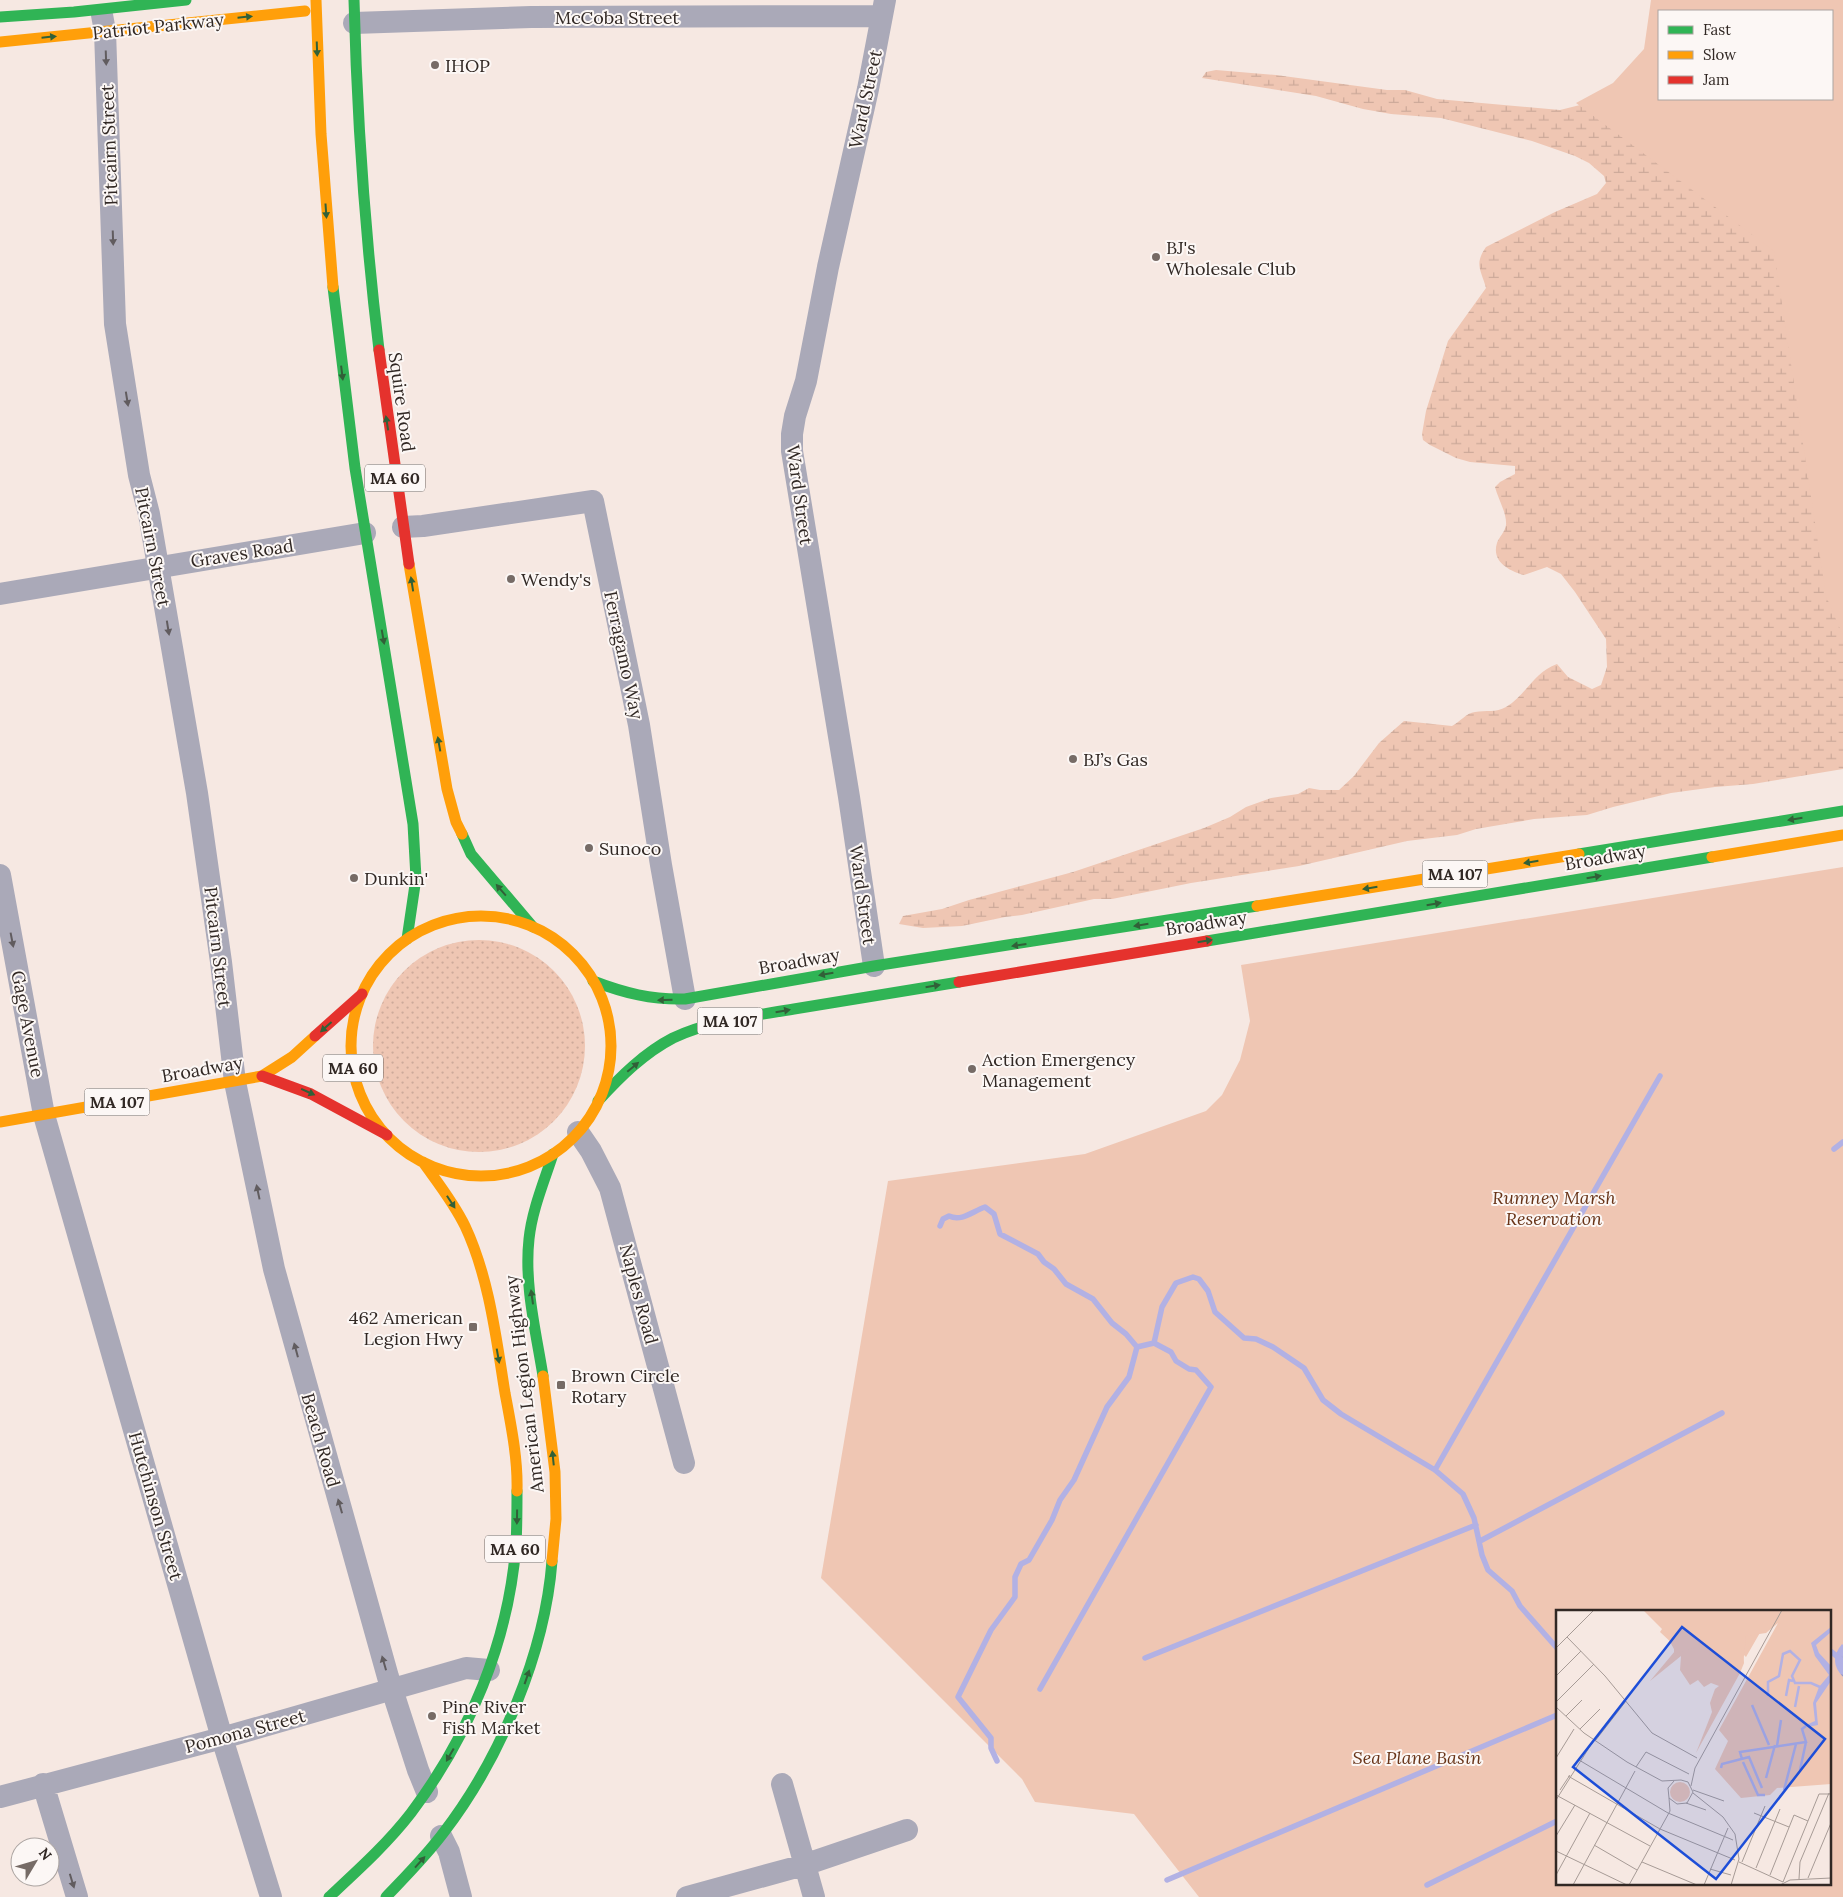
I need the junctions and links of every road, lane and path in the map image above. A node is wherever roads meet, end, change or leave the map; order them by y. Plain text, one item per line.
1 (186, 0) edge
2 (354, 0) edge
3 (313, 7) edge
4 (883, 8) edge
5 (100, 10) junction
6 (0, 18) edge
7 (354, 23) junction
8 (105, 31) junction
9 (0, 42) edge
10 (403, 527) junction
11 (365, 533) junction
12 (158, 566) junction
13 (0, 594) edge
14 (1843, 811) edge
15 (1843, 835) edge
16 (0, 875) edge
17 (533, 927) junction
18 (407, 939) junction
19 (874, 966) junction
20 (593, 981) junction
21 (362, 994) junction
22 (685, 999) junction
23 (262, 1076) junction
24 (234, 1082) junction
25 (598, 1101) junction
26 (44, 1115) junction
27 (0, 1122) edge
28 (578, 1132) junction
29 (387, 1135) junction
30 (552, 1154) junction
31 (423, 1162) junction
32 (684, 1463) dead end
33 (489, 1670) junction
34 (392, 1690) junction
35 (222, 1738) junction
36 (43, 1784) junction
37 (782, 1784) dead end
38 (427, 1792) junction
39 (0, 1797) edge
40 (907, 1830) dead end
41 (441, 1836) junction
42 (804, 1865) junction
43 (77, 1897) edge
44 (270, 1897) edge
45 (329, 1897) edge
46 (386, 1897) edge
47 (461, 1897) edge
48 (687, 1897) edge
49 (814, 1897) edge

1 - 5 main road, Patriot Parkway
2 - 7 main road, Squire Road / MA 60
8 -> 3 main road, Patriot Parkway
3 -> 11 main road, MA 60
4 - 7 street, McCoba Street
4 - 19 street, Ward Street
5 - 6 main road, Patriot Parkway
5 - 8 street, Pitcairn Street
10 -> 7 main road, Squire Road / MA 60
9 -> 8 main road, Patriot Parkway
8 -> 12 street, Pitcairn Street
17 -> 10 main road, Squire Road / MA 60
10 - 22 street, Ferragamo Way
11 - 12 street, Graves Road
11 -> 18 main road, MA 60
12 - 13 street, Graves Road
12 -> 24 street, Pitcairn Street
14 -> 19 main road, Broadway / MA 107
25 -> 15 main road, Broadway / MA 107
16 -> 26 street, Gage Avenue
17 - 18 main road
17 - 20 main road, MA 60
18 - 21 main road, MA 60
19 -> 22 main road, Broadway / MA 107
22 -> 20 main road, Broadway / MA 107
20 - 25 main road, MA 60
21 -> 23 main road, Broadway / MA 107
21 - 29 main road, MA 60
23 - 24 main road, Broadway / MA 107
23 -> 29 main road, Broadway / MA 107
24 - 26 main road, Broadway / MA 107
34 -> 24 street, Beach Road
25 - 28 main road, MA 60
26 - 27 main road, Broadway / MA 107
26 - 35 street, Hutchinson Street
28 - 30 main road, MA 60
28 - 32 street, Naples Road
29 - 31 main road, MA 60
30 - 31 main road
41 -> 30 main road, American Legion Highway / MA 60
31 -> 33 main road, American Legion Highway / MA 60
33 - 34 street, Pomona Street
33 -> 38 main road, American Legion Highway / MA 60
34 - 35 street, Pomona Street
34 - 38 street, Beach Road
35 - 36 street, Pomona Street
35 - 44 street, Hutchinson Street
36 - 39 street, Pomona Street
36 -> 43 street
37 - 42 street
38 - 45 main road, American Legion Highway / MA 60
40 - 42 street
46 -> 41 main road, American Legion Highway / MA 60
41 - 47 street
42 - 48 street
42 - 49 street

